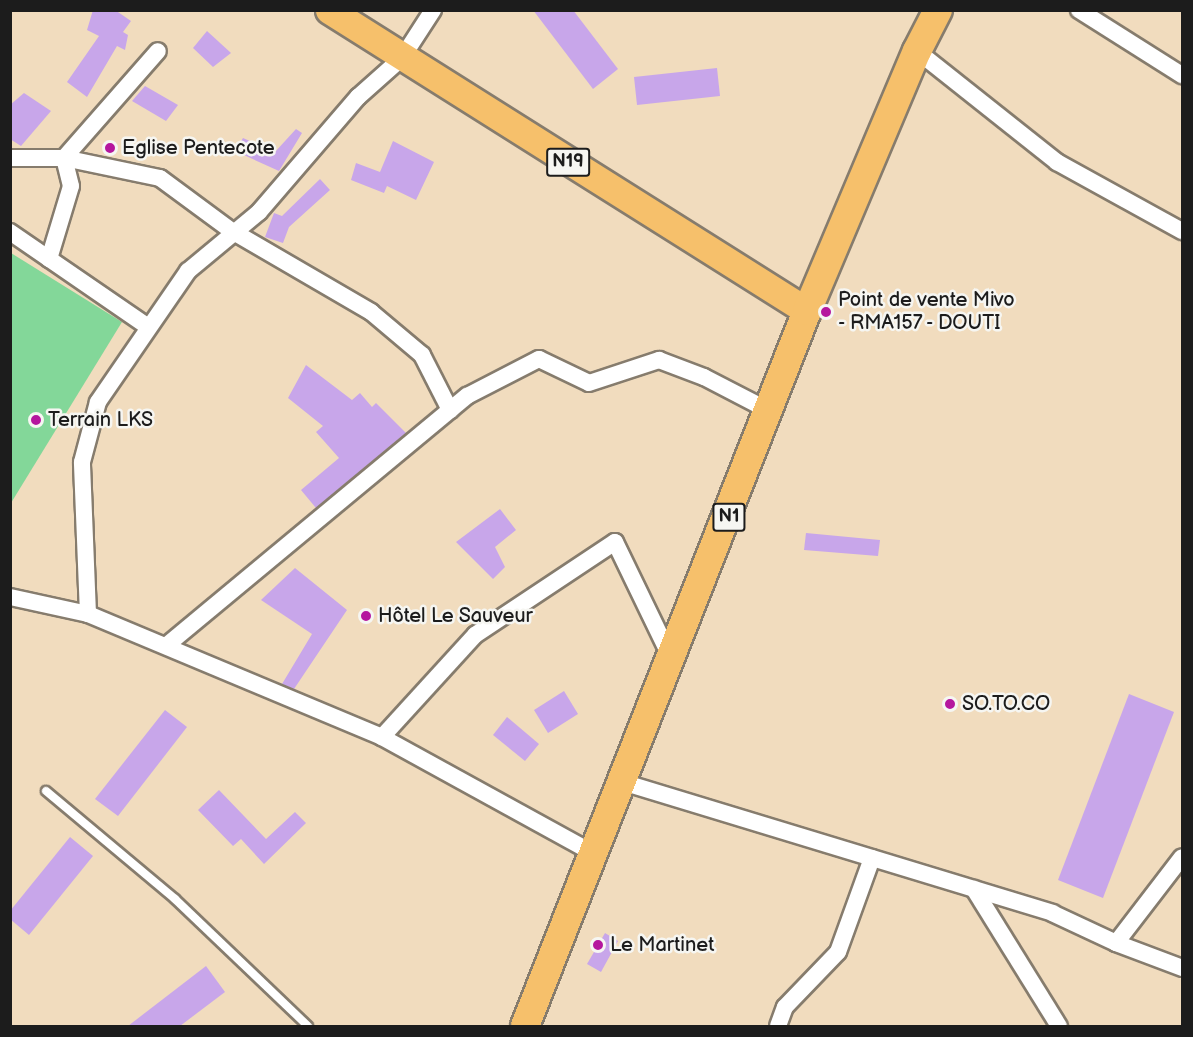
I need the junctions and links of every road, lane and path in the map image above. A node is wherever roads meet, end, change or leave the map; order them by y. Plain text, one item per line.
1 (329, 10) edge
2 (433, 10) edge
3 (938, 10) edge
4 (1079, 10) edge
5 (158, 51) dead end
6 (917, 51) junction
7 (402, 58) junction
8 (1182, 75) edge
9 (10, 158) edge
10 (64, 158) junction
11 (232, 231) junction
12 (1182, 231) edge
13 (10, 232) edge
14 (49, 259) junction
15 (807, 311) junction
16 (148, 327) junction
17 (450, 410) junction
18 (768, 410) junction
19 (10, 597) edge
20 (88, 614) junction
21 (167, 645) junction
22 (672, 661) junction
23 (382, 737) junction
24 (622, 782) junction
25 (46, 791) dead end
26 (593, 853) junction
27 (1182, 857) edge
28 (872, 858) junction
29 (974, 889) junction
30 (1116, 943) junction
31 (1182, 968) edge
32 (308, 1026) edge
33 (525, 1026) edge
34 (778, 1026) edge
35 (1059, 1026) edge

1 - 7 main road, N19
2 - 7 street
3 - 6 highway, N1
4 - 8 street
5 - 10 street
6 - 12 street
6 - 15 highway, N1
7 - 11 street
7 - 15 main road, N19
9 - 10 street
10 - 11 street
10 - 14 street
11 - 16 street
11 - 17 street
13 - 14 street
14 - 16 street
15 - 18 highway, N1
16 - 20 street
17 - 18 street
17 - 21 street
18 - 22 highway, N1
19 - 20 street
20 - 21 street
21 - 23 street
22 - 23 street
22 - 24 highway, N1
23 - 26 street
24 - 26 highway, N1
24 - 28 street
25 - 32 lane
26 - 33 highway, N1
27 - 30 street
28 - 29 street
28 - 34 street
29 - 30 street
29 - 35 street
30 - 31 street

